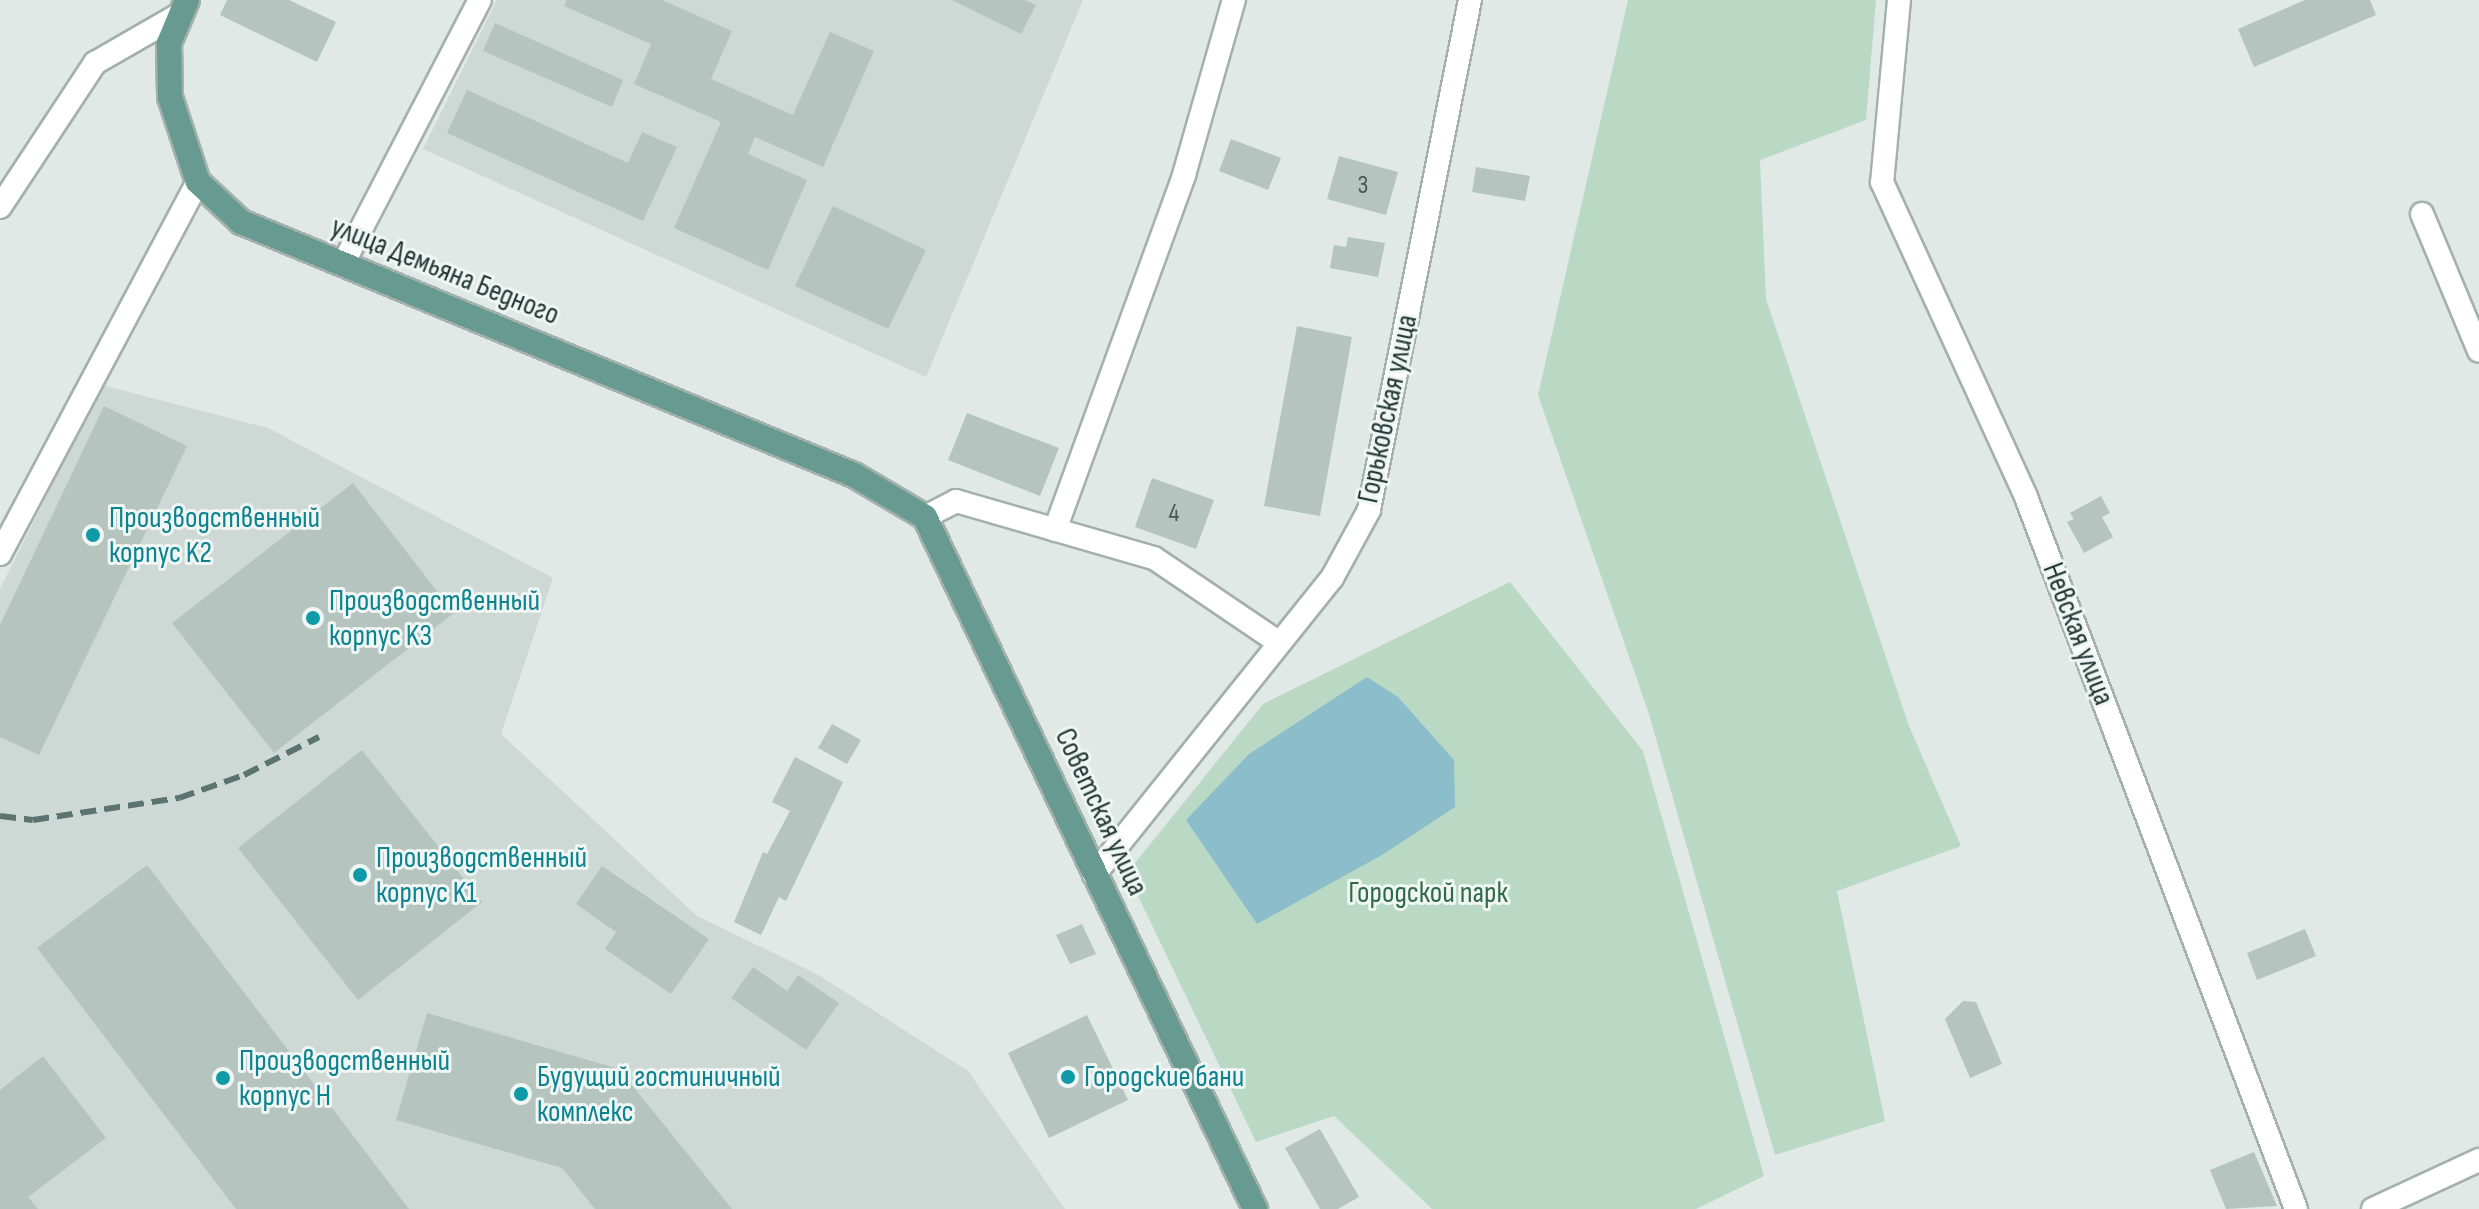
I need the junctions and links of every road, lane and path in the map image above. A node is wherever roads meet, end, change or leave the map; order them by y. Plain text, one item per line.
1 (480, 0) edge
2 (1234, 0) edge
3 (1470, 0) edge
4 (1899, 0) edge
5 (184, 7) edge
6 (198, 182) junction
7 (0, 207) edge
8 (2422, 214) dead end
9 (343, 264) junction
10 (2479, 351) edge
11 (925, 517) junction
12 (1055, 530) junction
13 (0, 554) edge
14 (1278, 642) junction
15 (1094, 875) junction
16 (2479, 1160) edge
17 (1255, 1209) edge
18 (2296, 1209) edge
19 (2373, 1209) edge

1 - 9 street
2 - 12 street
3 - 14 street, Горьковская улица
4 - 18 street, Невская улица
5 - 6 main road, улица Демьяна Бедного
5 - 7 street
6 - 9 main road, улица Демьяна Бедного
6 - 13 street
8 - 10 street
9 - 11 main road, улица Демьяна Бедного
11 - 12 street
11 - 15 main road, Советская улица
12 - 14 street
14 - 15 street, Горьковская улица
15 - 17 main road, Советская улица
16 - 19 street

